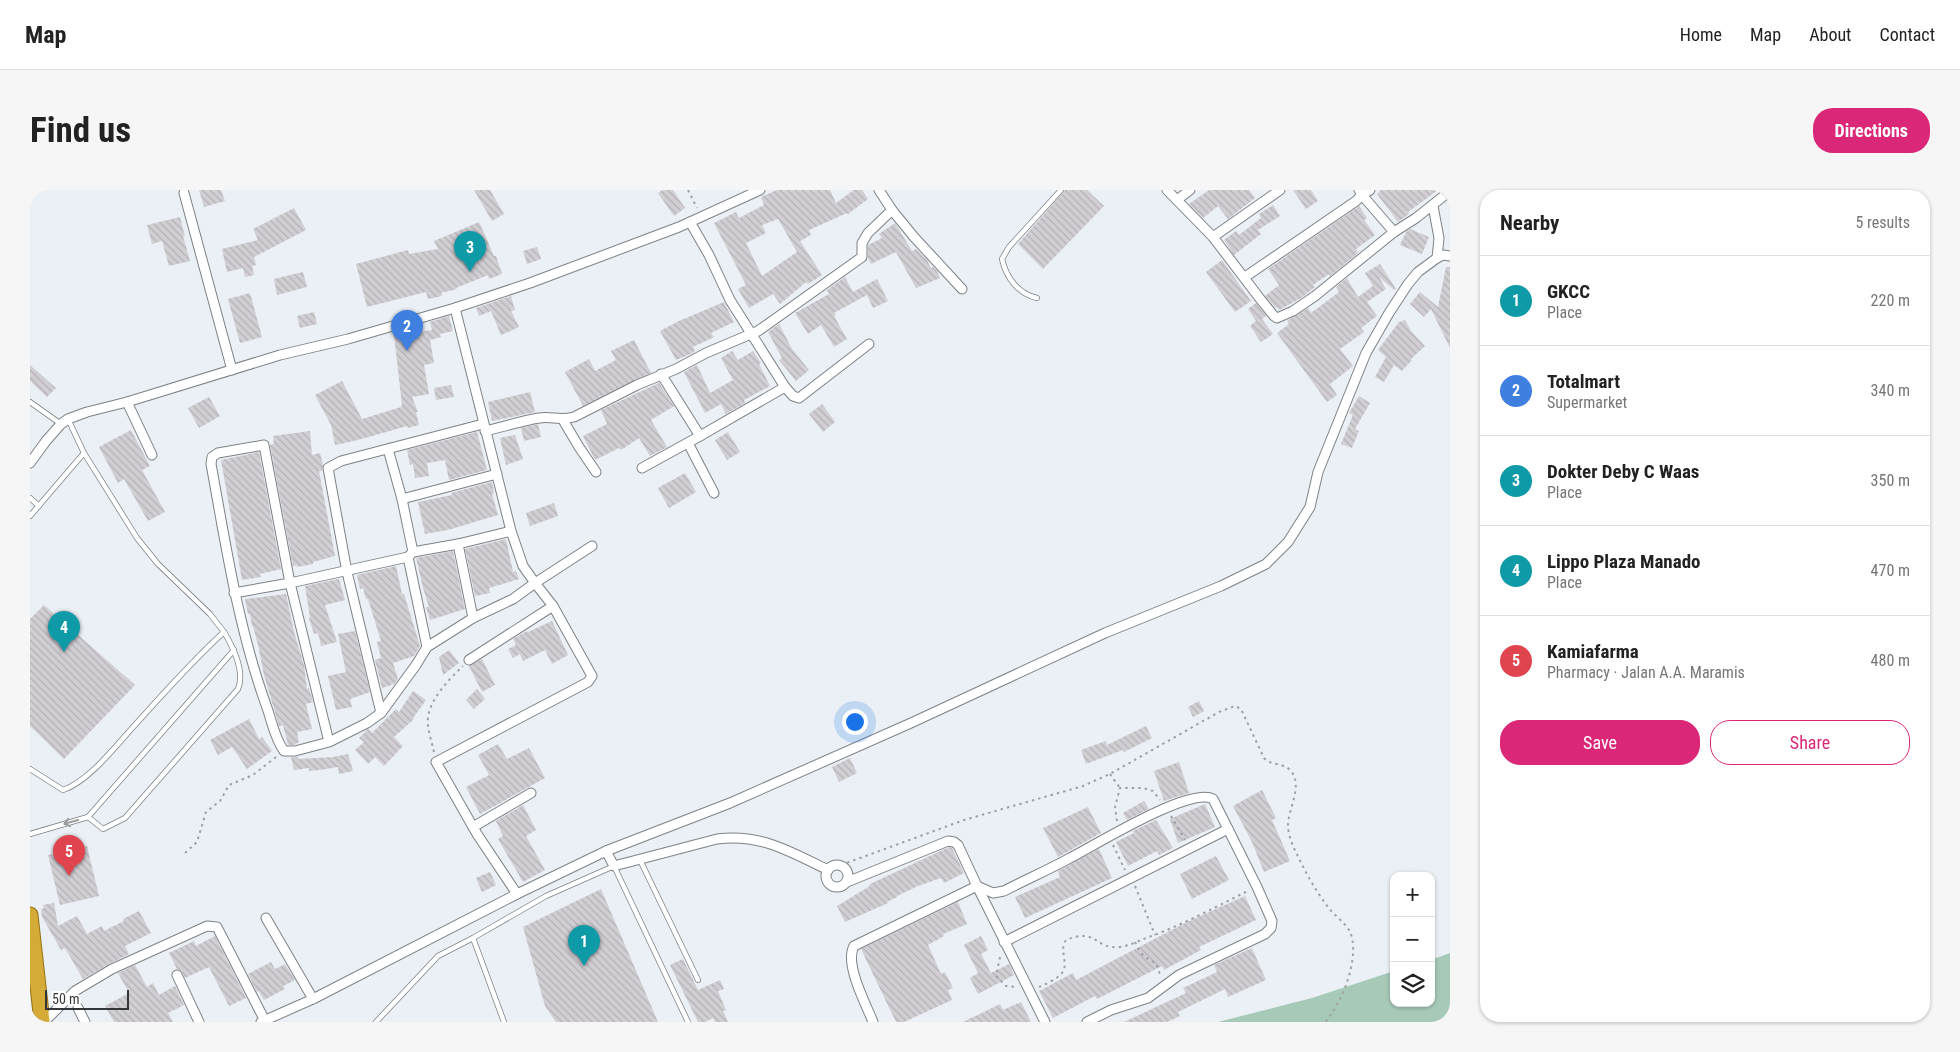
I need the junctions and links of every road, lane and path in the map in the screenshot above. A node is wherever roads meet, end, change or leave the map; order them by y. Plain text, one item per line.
1 (688, 190) edge
2 (760, 190) edge
3 (879, 190) edge
4 (1061, 190) edge
5 (1168, 190) edge
6 (1190, 190) edge
7 (1280, 190) edge
8 (1450, 191) edge
9 (1364, 192) edge
10 (184, 193) dead end
11 (1176, 200) junction
12 (1433, 206) junction
13 (892, 210) junction
14 (701, 218) junction
15 (690, 222) junction
16 (1394, 232) junction
17 (1213, 236) junction
18 (1450, 256) edge
19 (1437, 258) junction
20 (1245, 277) junction
21 (962, 288) dead end
22 (1037, 298) dead end
23 (455, 308) junction
24 (751, 333) junction
25 (869, 344) dead end
26 (232, 370) junction
27 (661, 374) junction
28 (785, 387) junction
29 (30, 402) edge
30 (127, 402) junction
31 (563, 420) junction
32 (65, 422) junction
33 (484, 428) junction
34 (700, 436) junction
35 (688, 443) junction
36 (388, 449) junction
37 (84, 453) junction
38 (152, 455) dead end
39 (30, 463) edge
40 (642, 468) dead end
41 (596, 472) dead end
42 (497, 474) junction
43 (714, 494) dead end
44 (30, 498) edge
45 (402, 499) junction
46 (39, 506) junction
47 (30, 516) edge
48 (510, 531) junction
49 (458, 544) junction
50 (592, 546) dead end
51 (410, 554) junction
52 (346, 572) junction
53 (535, 583) junction
54 (290, 584) junction
55 (234, 593) junction
56 (552, 606) junction
57 (473, 618) junction
58 (224, 632) junction
59 (427, 647) junction
60 (234, 650) junction
61 (470, 660) joint
62 (381, 713) junction
63 (329, 742) junction
64 (284, 751) junction
65 (436, 762) junction
66 (30, 769) edge
67 (1110, 774) junction
68 (1120, 788) dead end
69 (532, 793) dead end
70 (88, 818) junction
71 (473, 827) junction
72 (1228, 829) junction
73 (30, 834) edge
74 (1108, 836) junction
75 (606, 851) junction
76 (186, 853) dead end
77 (640, 860) junction
78 (842, 865) junction
79 (614, 866) junction
80 (828, 870) junction
81 (1132, 878) junction
82 (847, 882) junction
83 (977, 886) junction
84 (1257, 887) junction
85 (517, 894) junction
86 (30, 915) edge
87 (266, 918) dead end
88 (1155, 935) junction
89 (473, 938) junction
90 (1004, 942) junction
91 (1135, 942) junction
92 (178, 975) dead end
93 (698, 980) dead end
94 (1165, 985) junction
95 (1030, 990) junction
96 (313, 999) junction
97 (78, 1008) dead end
98 (263, 1021) edge
99 (43, 1022) edge
100 (85, 1022) edge
101 (199, 1022) edge
102 (376, 1022) edge
103 (504, 1022) edge
104 (688, 1022) edge
105 (873, 1022) edge
106 (1045, 1022) edge
107 (1086, 1022) edge
108 (1325, 1022) edge

1 - 14 path
2 - 14 street
3 - 13 street
4 - 22 lane
5 - 11 street
6 - 11 street
7 - 17 street
8 - 12 street
9 - 16 street
9 - 20 street
10 - 26 street
11 - 17 street
12 - 16 street
12 - 19 street
13 - 21 street
13 - 24 street
14 - 15 street
15 - 23 street
15 - 24 street
16 - 20 street
17 - 20 street
18 - 19 street
19 - 75 street
23 - 26 street
23 - 33 street
24 - 27 street
24 - 28 street
25 - 28 street
26 - 30 street
27 - 31 street
27 - 34 street
28 - 34 street
29 - 32 lane
30 - 32 street
30 - 38 street
31 - 33 street
31 - 41 street
32 - 37 lane
32 - 39 street
33 - 36 street
33 - 42 street
34 - 35 street
35 - 40 street
35 - 43 street
36 - 45 street
36 - 52 street
37 - 46 lane
37 - 58 lane
42 - 45 street
42 - 48 street
44 - 46 lane
45 - 51 street
46 - 47 lane
48 - 49 street
48 - 53 street
49 - 51 street
49 - 57 street
50 - 53 street
51 - 52 street
51 - 59 street
52 - 54 street
52 - 62 street
53 - 56 street
53 - 57 street
54 - 55 street
54 - 55 street
54 - 63 street
55 - 64 street
56 - 61 street
56 - 65 street
57 - 59 street
58 - 60 lane
58 - 66 lane
59 - 62 street
60 - 70 lane
60 - 70 lane
61 - 65 path
62 - 63 street
63 - 64 street
64 - 76 path
65 - 71 street
67 - 68 path
67 - 78 path
67 - 108 path
69 - 71 street
70 -> 73 lane
71 - 85 street
72 - 74 street
72 - 81 street
72 - 84 street
74 - 81 path
74 - 83 street
75 - 79 street
75 - 85 street
77 - 79 street
77 - 80 street
77 - 93 lane
78 - 80 street
78 - 82 street
79 - 89 lane
79 - 104 lane
80 - 82 street
81 - 88 path
81 - 90 street
82 - 83 street
83 - 90 street
83 - 105 street
84 - 88 path
84 - 94 street
85 - 96 street
86 - 99 highway
87 - 96 street
88 - 91 path
89 - 102 lane
89 - 103 lane
90 - 95 street
90 - 95 path
91 - 94 path
91 - 95 path
92 - 101 street
94 - 107 street
95 - 106 street
96 - 98 street
97 - 100 street
98 - 99 street

